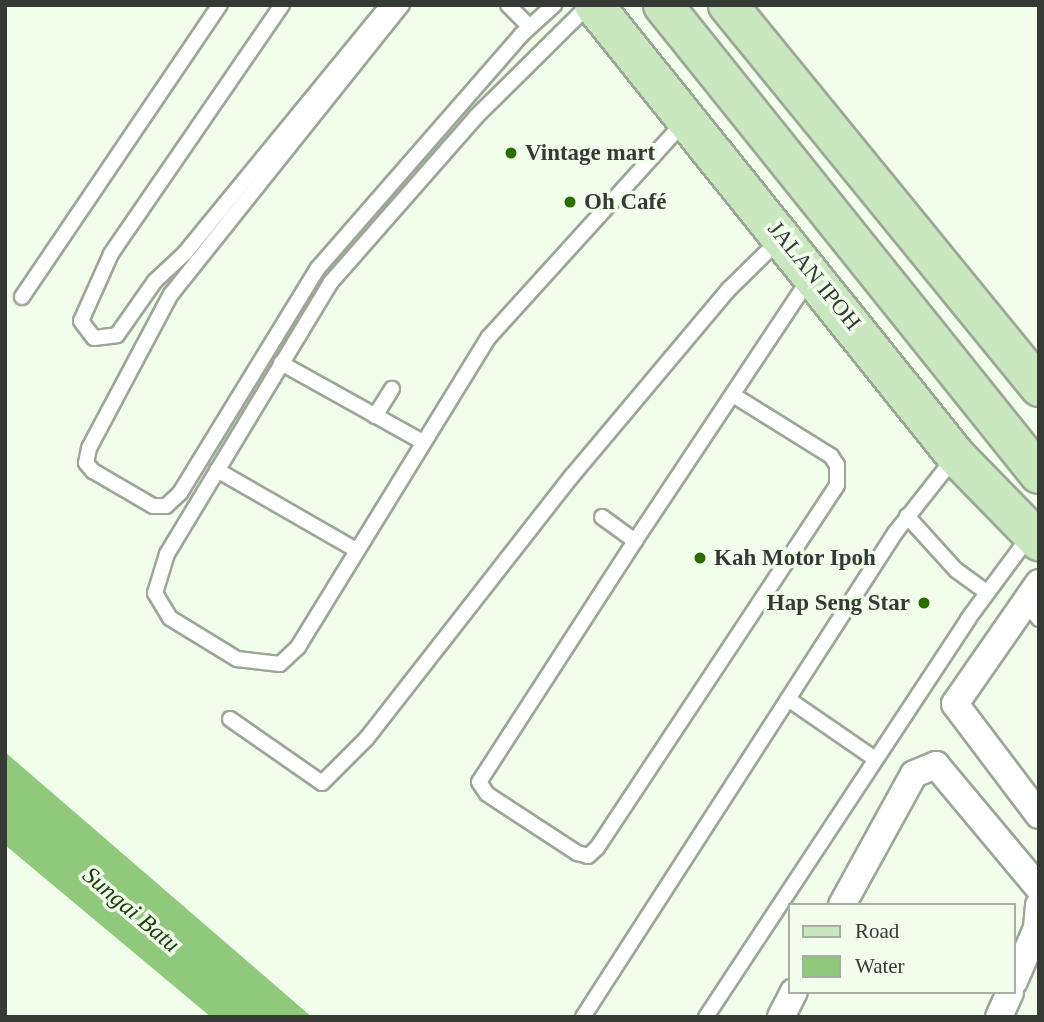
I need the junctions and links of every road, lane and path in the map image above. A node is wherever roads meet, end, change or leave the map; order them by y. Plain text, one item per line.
1 (220, 5) edge
2 (282, 5) edge
3 (388, 5) edge
4 (402, 5) edge
5 (508, 5) edge
6 (554, 5) edge
7 (592, 5) edge
8 (663, 5) edge
9 (728, 5) edge
10 (529, 26) junction
11 (687, 119) junction
12 (783, 237) junction
13 (813, 274) junction
14 (22, 297) dead end
15 (282, 363) junction
16 (1039, 387) edge
17 (392, 388) dead end
18 (733, 395) junction
19 (375, 416) junction
20 (421, 441) junction
21 (956, 456) junction
22 (217, 470) junction
23 (1039, 474) edge
24 (907, 516) junction
25 (602, 517) dead end
26 (1035, 537) edge
27 (635, 541) junction
28 (356, 550) junction
29 (986, 592) junction
30 (1034, 601) edge
31 (788, 699) junction
32 (229, 719) dead end
33 (874, 758) junction
34 (1039, 815) edge
35 (1039, 888) edge
36 (843, 903) edge
37 (1039, 905) edge
38 (1016, 976) edge
39 (793, 994) edge
40 (1009, 994) edge
41 (583, 1017) edge
42 (706, 1017) edge
43 (781, 1017) edge
44 (999, 1017) edge

1 - 14 lane
2 - 3 lane
4 - 10 lane
5 - 10 lane
6 - 10 lane
7 - 11 main road, JALAN IPOH
7 - 15 lane
8 - 23 main road
9 - 16 main road
11 - 12 main road, JALAN IPOH
11 - 20 lane
12 - 13 main road, JALAN IPOH
12 - 32 lane
13 - 18 lane
13 - 21 main road, JALAN IPOH
15 - 19 lane
15 - 22 lane
17 - 19 lane
18 - 27 lane
18 - 27 lane
19 - 20 lane
20 - 28 lane
21 - 24 lane
21 - 26 main road, JALAN IPOH
22 - 28 lane
22 - 28 lane
24 - 29 lane
24 - 31 lane
25 - 27 lane
26 - 29 lane
29 - 33 lane
30 - 34 street
31 - 33 lane
31 - 41 lane
33 - 42 lane
35 - 36 street
37 - 38 street
39 - 43 street
40 - 44 street

